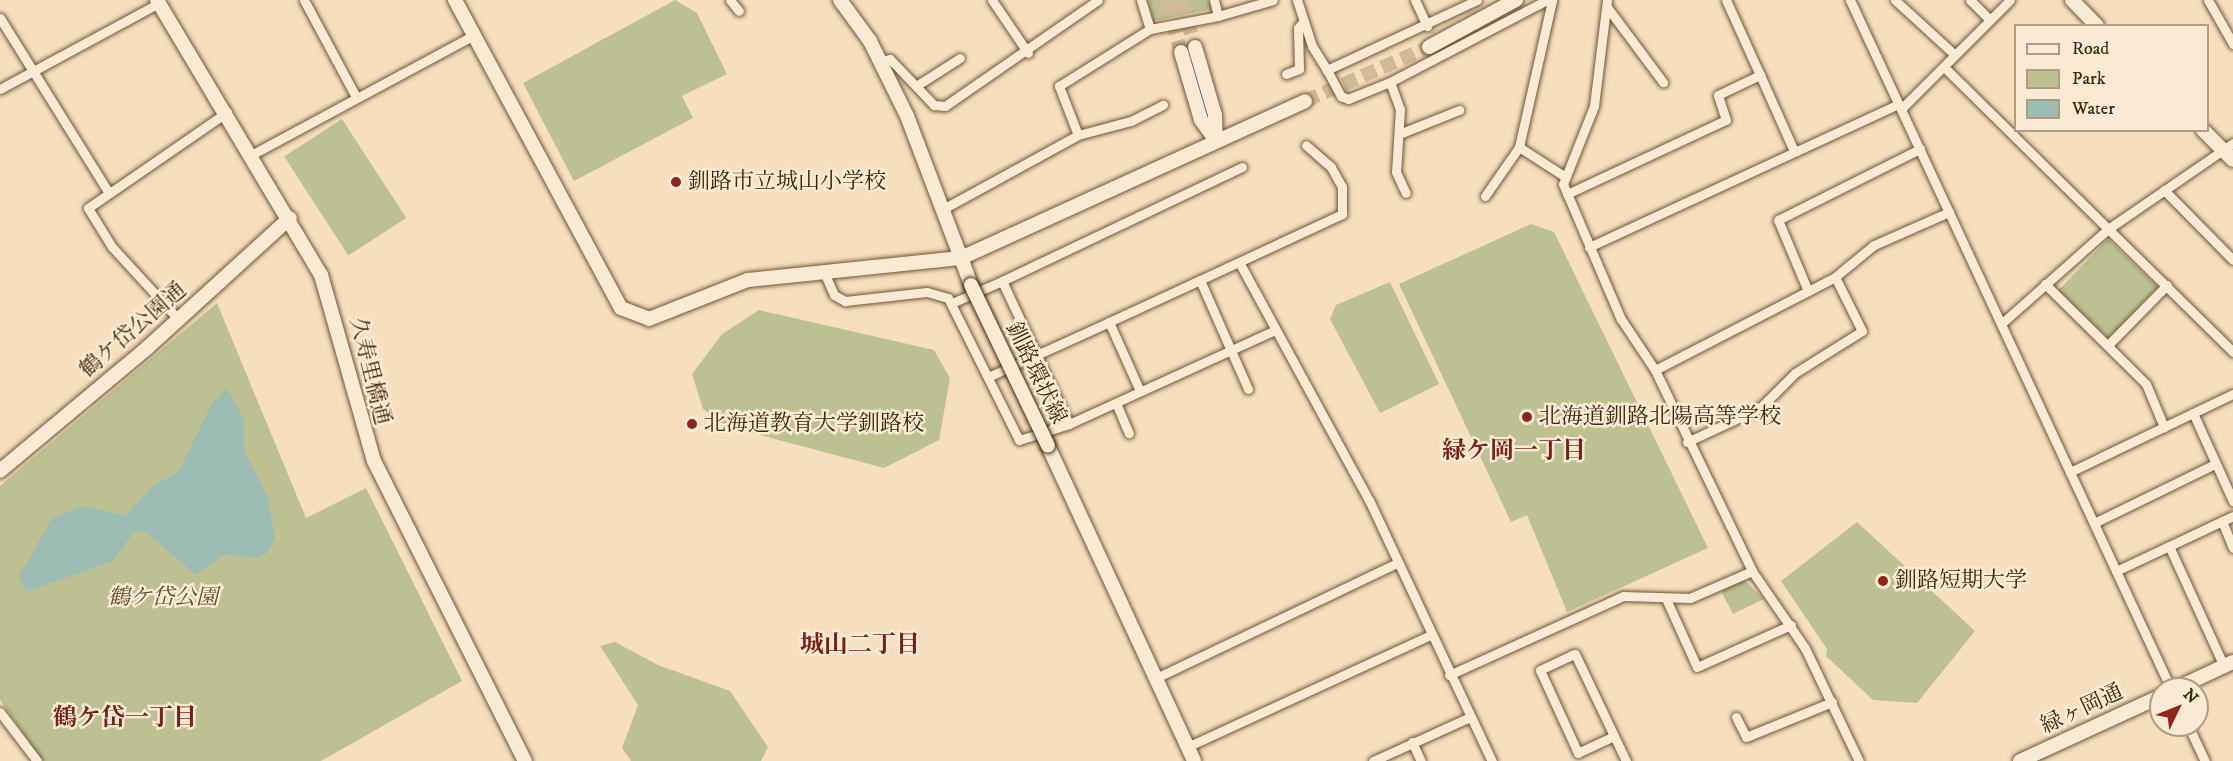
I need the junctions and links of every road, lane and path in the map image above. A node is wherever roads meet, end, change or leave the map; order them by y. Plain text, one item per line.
1 (456, 0) edge
2 (730, 0) edge
3 (840, 0) edge
4 (992, 0) edge
5 (1098, 0) edge
6 (1141, 0) edge
7 (1214, 0) edge
8 (1273, 0) edge
9 (1297, 0) edge
10 (1415, 0) edge
11 (1477, 0) edge
12 (1516, 0) edge
13 (1547, 0) edge
14 (1552, 0) edge
15 (1726, 0) edge
16 (1850, 0) edge
17 (1895, 0) edge
18 (1970, 0) edge
19 (2010, 0) edge
20 (2072, 0) edge
21 (2208, 0) edge
22 (306, 1) edge
23 (158, 2) edge
24 (1607, 3) edge
25 (739, 11) dead end
26 (1218, 16) junction
27 (0, 18) edge
28 (1990, 20) junction
29 (1303, 22) junction
30 (2095, 24) edge
31 (1427, 26) junction
32 (1150, 29) junction
33 (474, 34) junction
34 (2233, 44) edge
35 (1195, 47) tunnel mouth
36 (1429, 47) tunnel mouth
37 (1181, 52) tunnel mouth
38 (1028, 53) junction
39 (1955, 55) junction
40 (960, 58) dead end
41 (880, 61) junction
42 (1944, 67) junction
43 (1327, 70) junction
44 (32, 73) junction
45 (1286, 74) dead end
46 (1760, 75) junction
47 (1390, 82) junction
48 (1663, 82) dead end
49 (916, 86) junction
50 (0, 89) edge
51 (356, 97) junction
52 (1305, 101) tunnel mouth
53 (1163, 105) dead end
54 (1900, 106) junction
55 (1459, 110) dead end
56 (227, 112) junction
57 (2206, 132) edge
58 (1399, 134) junction
59 (1078, 135) junction
60 (1216, 141) junction
61 (1306, 145) dead end
62 (2228, 146) edge
63 (1519, 147) junction
64 (1920, 149) junction
65 (1794, 151) junction
66 (253, 154) junction
67 (2233, 160) edge
68 (1242, 167) dead end
69 (1564, 176) junction
70 (2164, 190) junction
71 (109, 193) junction
72 (1406, 193) dead end
73 (1567, 194) junction
74 (1485, 196) dead end
75 (943, 209) junction
76 (1949, 212) junction
77 (290, 218) junction
78 (2108, 229) junction
79 (1589, 248) junction
80 (961, 258) junction
81 (2233, 260) edge
82 (1239, 262) junction
83 (823, 270) junction
84 (1835, 277) junction
85 (1200, 280) junction
86 (1002, 281) junction
87 (2045, 284) junction
88 (2167, 285) junction
89 (1808, 291) junction
90 (952, 303) junction
91 (179, 320) junction
92 (1109, 322) junction
93 (2001, 324) junction
94 (1275, 330) junction
95 (2108, 345) junction
96 (1230, 350) junction
97 (2233, 352) edge
98 (1036, 355) junction
99 (1655, 370) junction
100 (988, 377) junction
101 (1248, 389) dead end
102 (1140, 391) junction
103 (2233, 394) edge
104 (1116, 403) junction
105 (2193, 413) junction
106 (1069, 424) junction
107 (2164, 427) junction
108 (1129, 433) dead end
109 (1687, 442) junction
110 (2215, 464) junction
111 (0, 471) edge
112 (2070, 472) junction
113 (2233, 501) edge
114 (2233, 516) edge
115 (2222, 521) junction
116 (2094, 523) junction
117 (2169, 546) junction
118 (2233, 548) edge
119 (1397, 563) junction
120 (1752, 571) junction
121 (2116, 571) junction
122 (1667, 601) junction
123 (1791, 625) junction
124 (1430, 635) junction
125 (2229, 664) edge
126 (1449, 675) junction
127 (2167, 677) edge
128 (2200, 677) edge
129 (1156, 678) junction
130 (1832, 702) junction
131 (2149, 702) edge
132 (1470, 717) junction
133 (1736, 717) dead end
134 (2, 718) edge
135 (1614, 736) junction
136 (2194, 737) edge
137 (1412, 742) junction
138 (1187, 747) junction
139 (37, 761) edge
140 (525, 761) edge
141 (1194, 761) edge
142 (1373, 761) edge
143 (1421, 761) edge
144 (1492, 761) edge
145 (1626, 761) edge
146 (1859, 761) edge
147 (2020, 761) edge
148 (2205, 761) edge

1 - 33 street
2 - 25 street
3 - 41 street, 釧路環状線
4 - 38 street
5 - 38 street
6 - 32 street
7 - 26 street
8 - 26 street
9 - 29 street
10 - 31 street
11 - 31 street
12 - 36 street
13 - 47 street
14 - 63 street
15 - 46 street
16 - 54 street
17 - 39 street
18 - 28 street
19 - 28 street
20 - 30 street
21 - 34 street
22 - 51 street
23 - 44 street
23 - 56 street, 久寿里橋通
24 - 48 street
24 - 69 street
26 - 32 street
27 - 44 street
28 - 39 street
29 - 43 street
29 - 45 street
31 - 43 street
32 - 59 street
33 - 51 street
33 - 83 street
35 - 60 street
37 - 60 street
38 - 49 street
39 - 42 street
40 - 49 street
41 - 49 street
41 - 75 street, 釧路環状線
42 - 54 street
42 - 78 street
43 - 47 street
44 - 50 street
44 - 71 street
46 - 65 street
46 - 73 street
47 - 58 street
51 - 66 street
52 - 60 street
53 - 59 street
54 - 64 street
54 - 65 street
55 - 58 street
56 - 66 street, 久寿里橋通
56 - 71 street
57 - 62 street
58 - 72 street
59 - 75 street
60 - 80 street
61 - 82 street
62 - 67 street
62 - 70 street
63 - 69 street
63 - 74 street
64 - 76 street
64 - 89 street
65 - 79 street
66 - 77 street, 久寿里橋通
68 - 86 street
69 - 73 street
70 - 78 street
70 - 81 street
71 - 91 street
73 - 79 street
75 - 80 street, 釧路環状線
76 - 84 street
76 - 93 street
77 - 91 street, 鶴ケ岱公園通
77 - 140 street, 久寿里橋通
78 - 87 street
78 - 88 street
79 - 99 street
80 - 83 street
80 - 129 street, 釧路環状線, bridge
82 - 85 street
82 - 94 street
83 - 90 street
84 - 89 street
84 - 109 street
85 - 92 street
85 - 96 street
86 - 90 street
86 - 98 street
87 - 93 street
87 - 95 street
88 - 95 street
88 - 97 street
89 - 99 street
90 - 100 street
91 - 111 street, 鶴ケ岱公園通
92 - 98 street
92 - 102 street
93 - 112 street
94 - 96 street
94 - 119 street
95 - 107 street
96 - 101 street
96 - 102 street
98 - 100 street
98 - 106 street
99 - 109 street
100 - 106 street
102 - 104 street
103 - 105 street
104 - 106 street
104 - 108 street
105 - 107 street
105 - 110 street
107 - 112 street
109 - 120 street
110 - 113 street
110 - 116 street
112 - 116 street
114 - 115 street
115 - 117 street
115 - 118 street
116 - 121 street
117 - 121 street
117 - 125 street
119 - 124 street
119 - 129 street
120 - 122 street
120 - 123 street
121 - 127 street
122 - 123 street
122 - 126 street
123 - 130 street
124 - 126 street
124 - 138 street
125 - 128 street
126 - 132 street
129 - 138 street, 釧路環状線
130 - 133 street
130 - 146 street
131 - 147 street, 緑ヶ岡通
132 - 137 street
132 - 144 street
134 - 139 street
135 - 135 street
135 - 145 street
136 - 148 street
137 - 142 street
137 - 143 street
138 - 141 street, 釧路環状線

